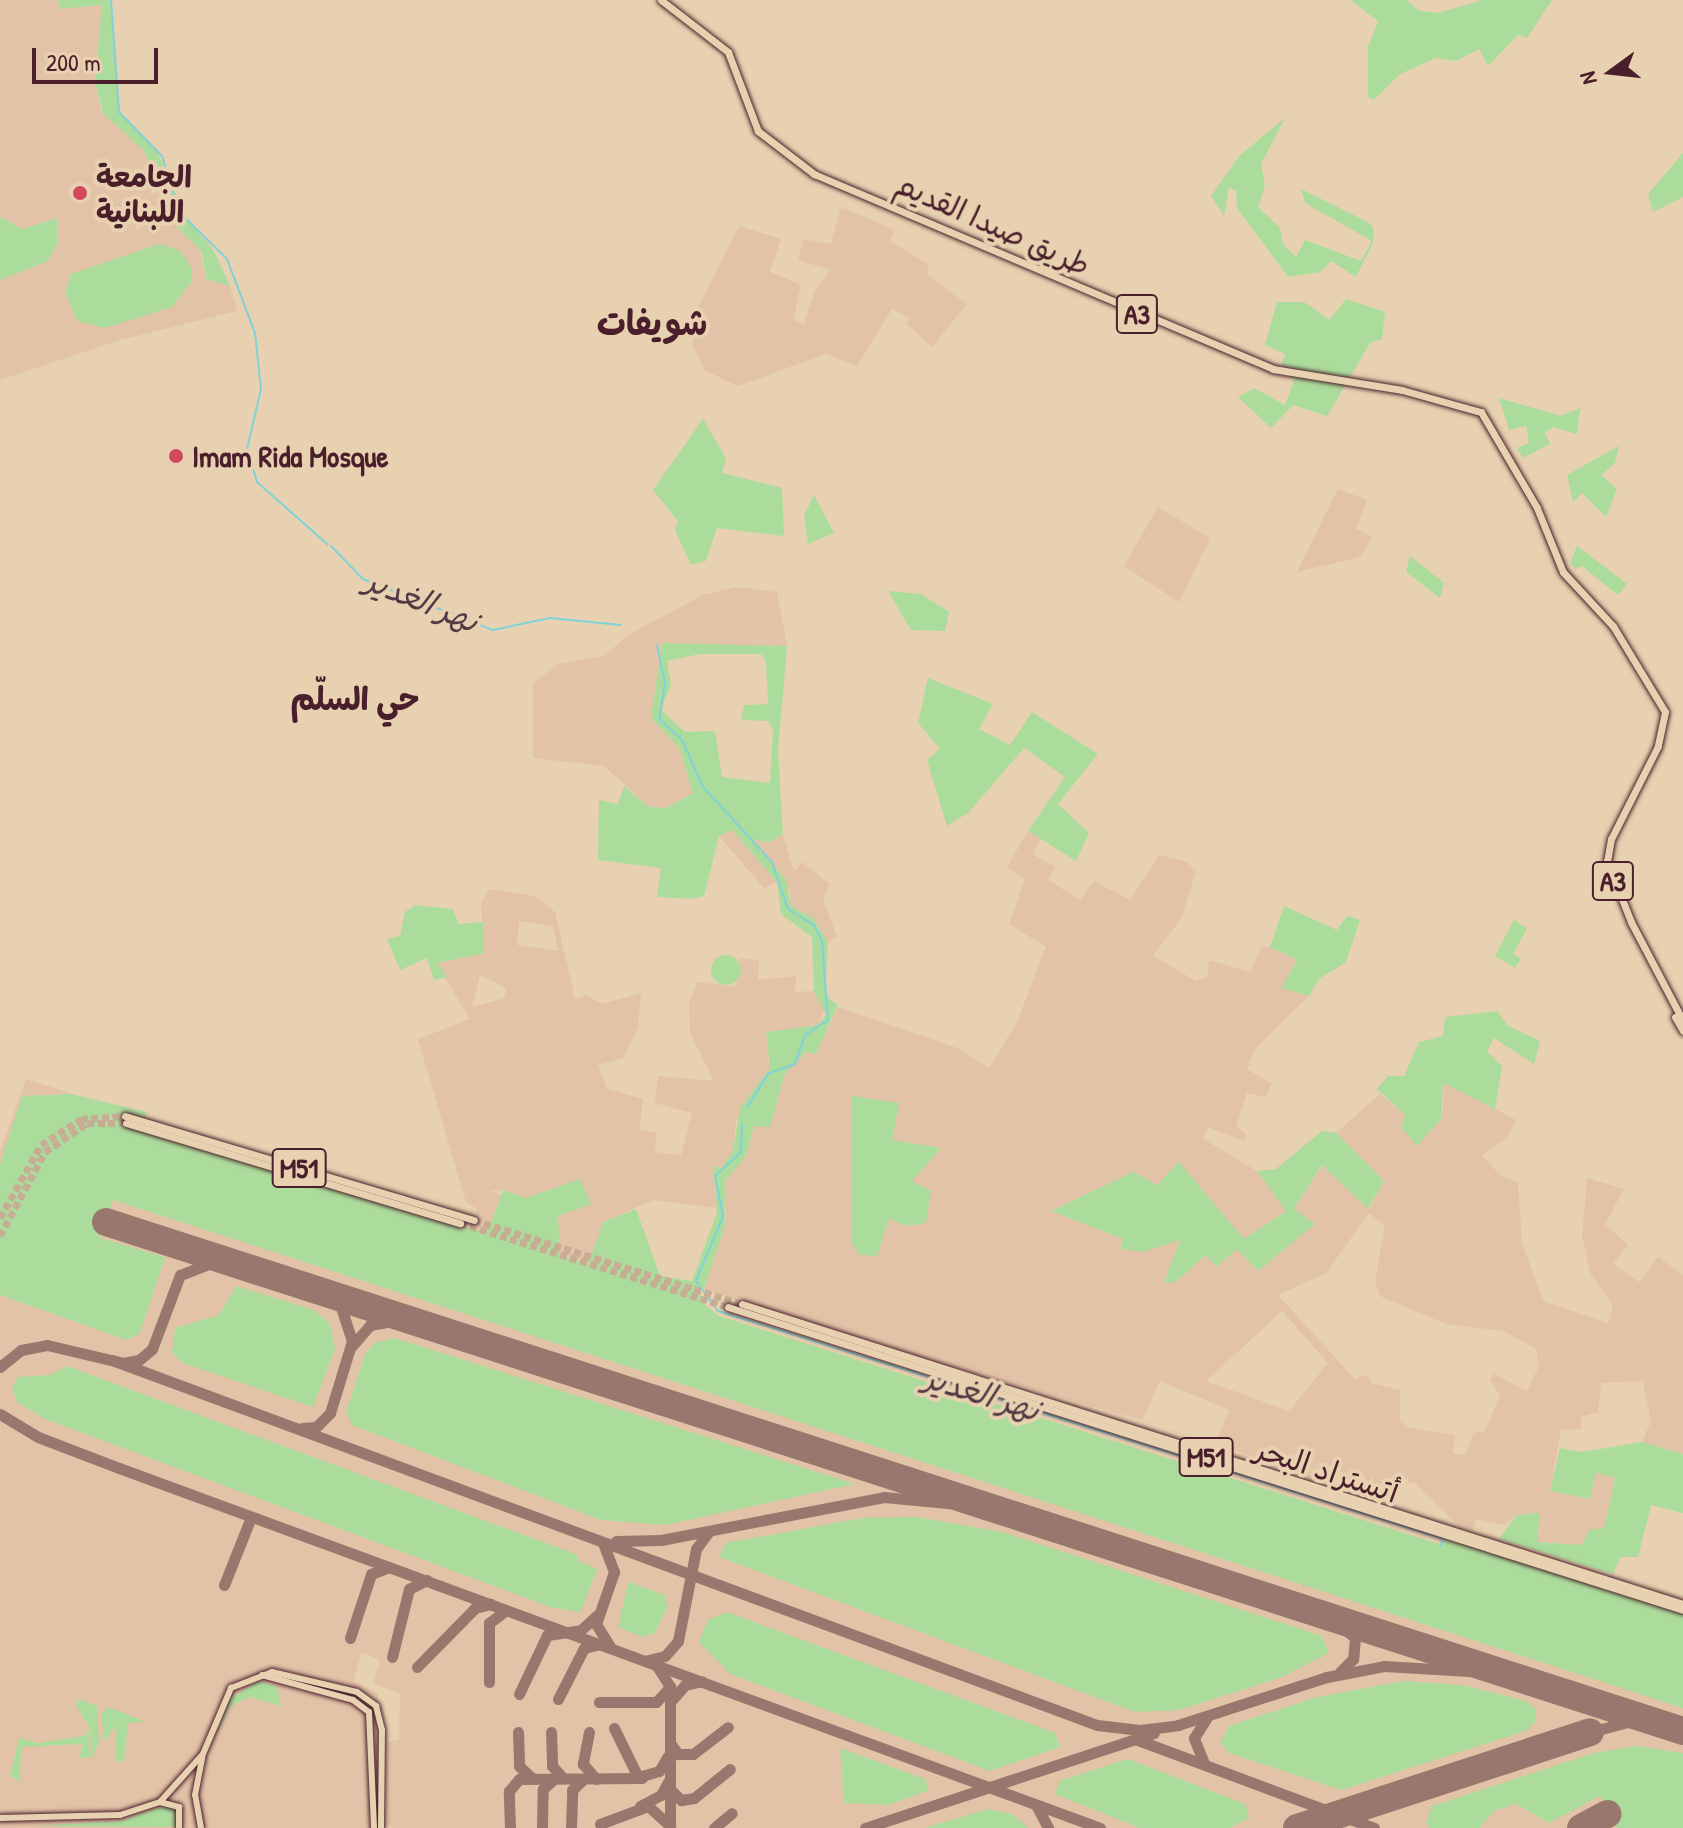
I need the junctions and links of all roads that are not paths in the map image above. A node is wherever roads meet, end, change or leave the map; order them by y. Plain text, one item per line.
1 (661, 0) edge
2 (1664, 989) junction
3 (1683, 1021) edge
4 (1683, 1031) edge
5 (474, 1220) tunnel mouth
6 (460, 1223) tunnel mouth
7 (742, 1304) tunnel mouth
8 (728, 1307) tunnel mouth
9 (1683, 1604) edge
10 (1683, 1610) edge
11 (262, 1675) junction
12 (203, 1754) junction
13 (160, 1802) junction
14 (0, 1818) edge
15 (179, 1828) edge
16 (201, 1828) edge
17 (374, 1828) edge
18 (381, 1828) edge

1 - 2 highway, طريق صيدا القديم / A3
2 - 3 highway, A3
2 - 4 highway, A3
5 - 6 highway, M51
7 - 9 highway, أتستراد البحر / M51
8 - 10 highway, أتستراد البحر / M51
11 - 12 main road
11 - 17 main road
11 - 18 main road
12 - 13 main road
12 - 16 main road
13 - 14 main road
13 - 15 main road

